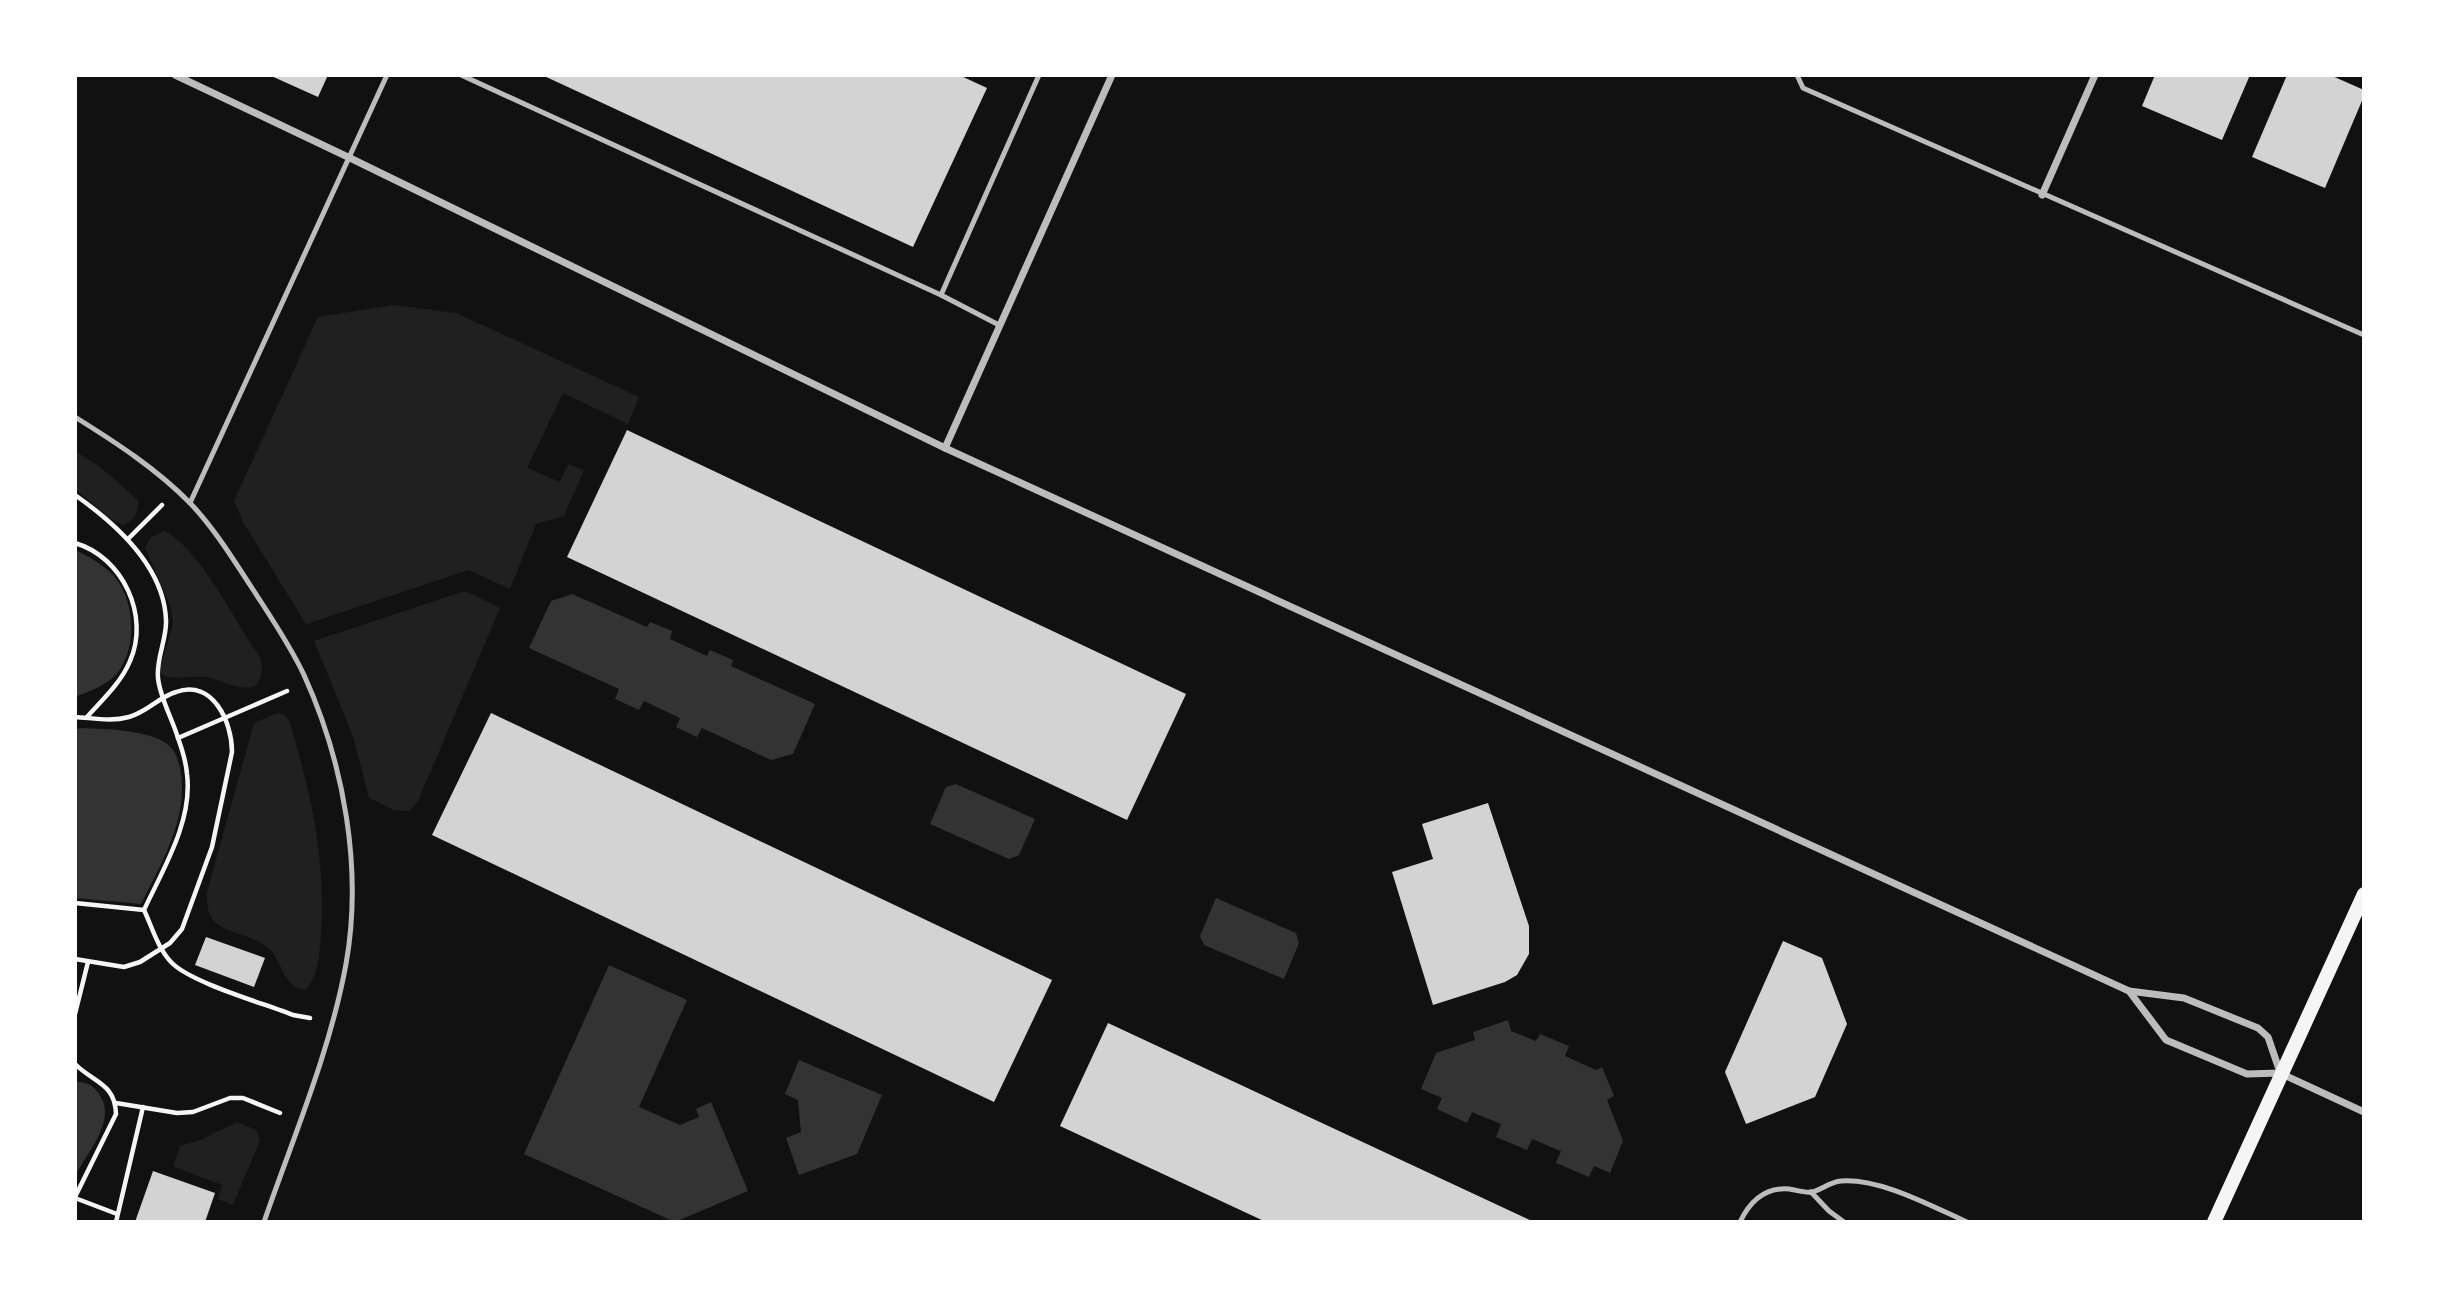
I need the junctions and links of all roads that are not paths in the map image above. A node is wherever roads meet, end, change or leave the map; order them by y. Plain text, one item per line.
1 (175, 75) edge
2 (387, 75) edge
3 (461, 75) edge
4 (1040, 75) edge
5 (1112, 75) edge
6 (1797, 75) edge
7 (2095, 75) edge
8 (350, 158) junction
9 (2042, 194) junction
10 (941, 296) junction
11 (999, 325) junction
12 (2364, 335) edge
13 (75, 418) edge
14 (945, 448) junction
15 (190, 503) junction
16 (2364, 894) edge
17 (2129, 991) junction
18 (2280, 1073) junction
19 (2364, 1112) edge
20 (1811, 1192) junction
21 (264, 1222) edge
22 (1740, 1222) edge
23 (1844, 1222) edge
24 (1967, 1222) edge
25 (2214, 1222) edge

1 - 8 street
2 - 8 lane
3 - 10 lane
4 - 10 lane
5 - 11 street
6 - 9 lane
7 - 9 street
8 - 14 street
8 - 15 lane
9 - 12 lane
10 - 11 lane
11 - 14 street
13 - 15 lane
14 - 17 street
15 - 21 lane
16 - 18 main road
17 - 18 street
17 - 18 street
18 - 19 street
18 - 25 main road
20 - 22 lane
20 - 23 lane
20 - 24 lane

